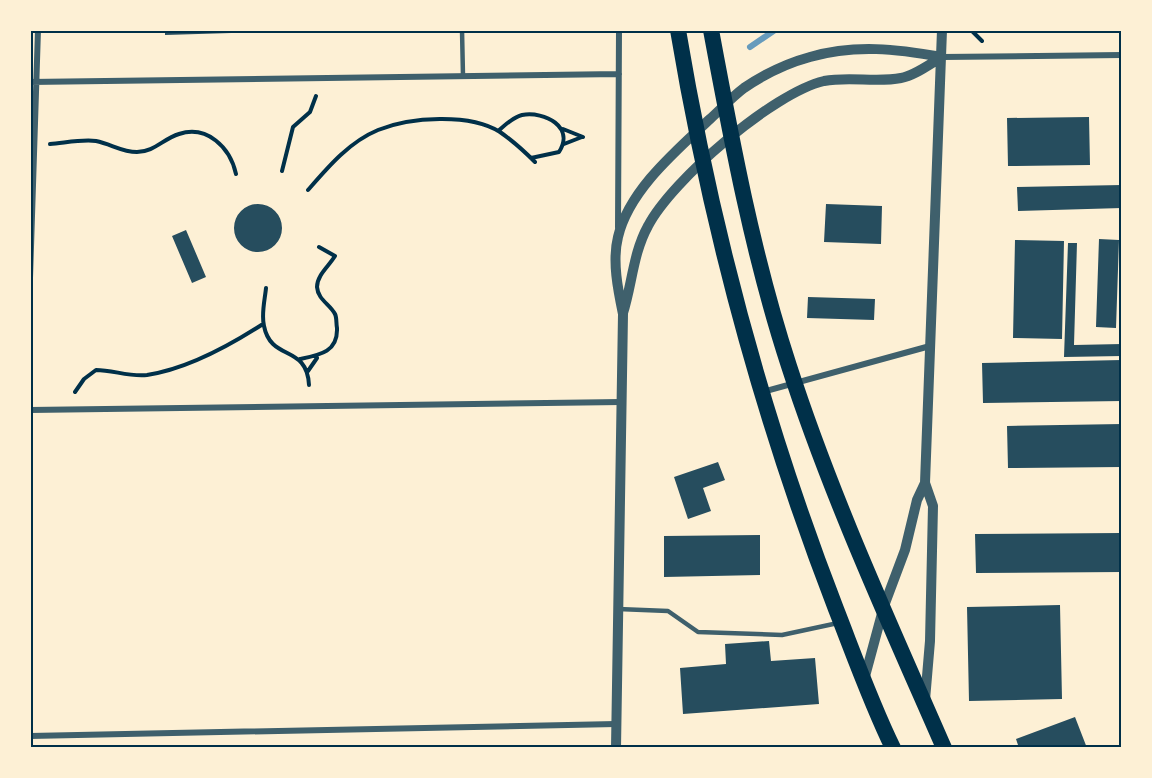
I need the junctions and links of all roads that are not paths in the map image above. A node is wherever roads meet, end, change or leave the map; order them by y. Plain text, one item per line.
1 (38, 30) edge
2 (462, 30) edge
3 (619, 30) edge
4 (678, 30) edge
5 (711, 30) edge
6 (942, 30) edge
7 (1122, 55) edge
8 (942, 57) junction
9 (619, 74) junction
10 (463, 76) junction
11 (32, 82) edge
12 (31, 175) edge
13 (618, 237) junction
14 (30, 278) edge
15 (623, 314) junction
16 (930, 346) junction
17 (795, 382) junction
18 (762, 393) junction
19 (621, 402) junction
20 (30, 410) edge
21 (925, 483) junction
22 (884, 606) junction
23 (618, 609) junction
24 (841, 622) junction
25 (864, 680) junction
26 (924, 703) junction
27 (616, 724) junction
28 (30, 736) edge
29 (616, 748) edge
30 (892, 748) edge
31 (944, 748) edge

1 - 11 street
2 - 10 lane
3 - 9 street
4 - 18 highway
5 - 17 highway
6 - 8 street
7 - 8 street
8 - 13 street
8 - 15 street
8 - 16 street
9 - 10 street
9 - 13 street
10 - 11 street
11 - 12 street
12 - 14 street
13 - 15 street
15 - 19 street
16 - 17 street
16 - 21 street
17 - 18 street
17 - 22 highway
18 - 24 highway
19 - 20 street
19 - 23 street
21 - 22 street
21 - 26 street
22 - 25 street
22 - 26 highway
23 - 24 lane
23 - 27 street
24 - 25 highway
25 - 30 highway
26 - 31 highway
27 - 28 street
27 - 29 street

